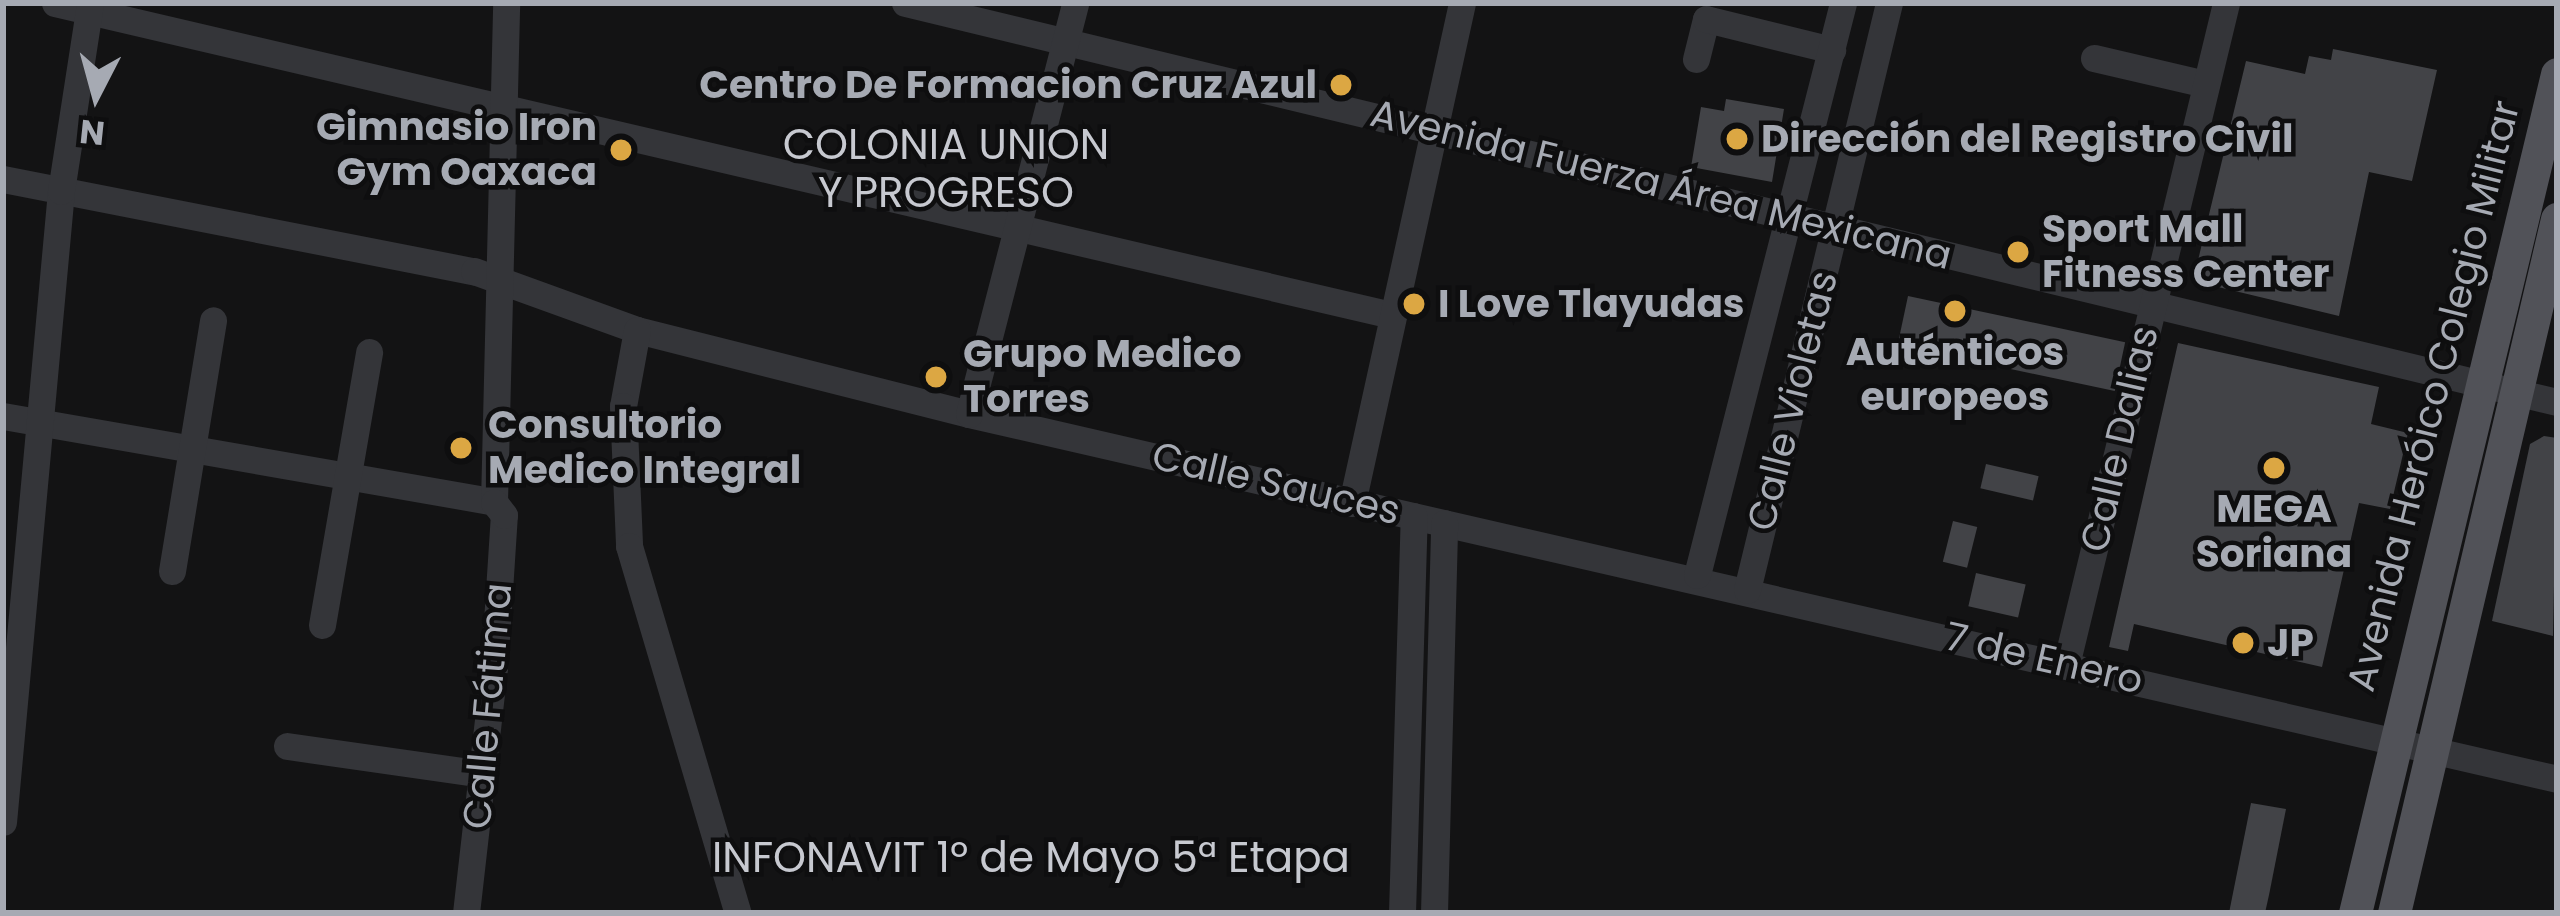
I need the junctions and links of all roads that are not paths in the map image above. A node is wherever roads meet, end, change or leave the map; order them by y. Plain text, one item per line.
1 (55, 3) edge
2 (506, 3) edge
3 (905, 3) edge
4 (1075, 3) edge
5 (1462, 3) edge
6 (1843, 3) edge
7 (1889, 3) edge
8 (2226, 3) edge
9 (89, 7) edge
10 (1065, 44) junction
11 (1832, 50) junction
12 (2094, 58) dead end
13 (1696, 59) dead end
14 (2557, 74) edge
15 (2206, 84) junction
16 (506, 105) junction
17 (1436, 129) junction
18 (3, 179) edge
19 (61, 191) junction
20 (1793, 218) junction
21 (2557, 219) edge
22 (1836, 227) junction
23 (1019, 230) junction
24 (505, 289) junction
25 (2152, 303) junction
26 (1392, 315) junction
27 (212, 320) dead end
28 (637, 330) junction
29 (369, 352) dead end
30 (2496, 388) junction
31 (2557, 402) edge
32 (969, 414) junction
33 (3, 416) edge
34 (40, 424) junction
35 (193, 454) junction
36 (344, 477) junction
37 (494, 502) junction
38 (1352, 503) junction
39 (1414, 517) junction
40 (1444, 524) junction
41 (172, 571) dead end
42 (1697, 575) junction
43 (1747, 590) junction
44 (322, 625) dead end
45 (2066, 665) junction
46 (7, 708) edge
47 (2392, 739) junction
48 (286, 746) dead end
49 (2426, 748) junction
50 (484, 774) junction
51 (2557, 779) edge
52 (3, 822) edge
53 (466, 913) edge
54 (738, 913) edge
55 (1402, 913) edge
56 (1434, 913) edge
57 (2355, 913) edge
58 (2394, 913) edge

1 - 9 street
2 - 16 street, Calle Fátima
3 - 10 street, Avenida Fuerza Área Mexicana
4 - 10 street
5 - 17 street
6 - 11 street, Calle Violetas
7 - 22 street, Calle Violetas
8 - 15 street, Calle Dalias
9 - 16 street
9 - 19 street
10 - 17 street, Avenida Fuerza Área Mexicana
10 - 23 street
11 - 13 street
11 - 20 street, Calle Violetas
12 - 15 street
14 - 30 main road, Avenida Heróico Colegio Militar
15 - 25 street, Calle Dalias
16 - 23 street
16 - 24 street, Calle Fátima
17 - 20 street, Avenida Fuerza Área Mexicana
17 - 26 street
18 - 19 street, Calle Sauces
19 - 24 street, Calle Sauces
19 - 34 street
20 - 22 street, Avenida Fuerza Área Mexicana
20 - 42 street, Calle Violetas
21 - 30 main road, Avenida Heróico Colegio Militar
22 - 25 street, Avenida Fuerza Área Mexicana
22 - 43 street, Calle Violetas
23 - 26 street
23 - 32 street
24 - 28 street, Calle Sauces
24 - 37 street, Calle Fátima
25 - 30 street, Avenida Fuerza Área Mexicana
25 - 45 street, Calle Dalias
26 - 38 street
27 - 35 street
28 - 32 street, Calle Sauces
28 - 54 street
29 - 36 street
30 - 31 street, Avenida Fuerza Área Mexicana
30 - 47 main road, Avenida Heróico Colegio Militar
30 - 49 main road, Avenida Heróico Colegio Militar
32 - 38 street, Calle Sauces
33 - 34 street
34 - 35 street
34 - 46 street
35 - 36 street
35 - 41 street
36 - 37 street
36 - 44 street
37 - 50 street, Calle Fátima
38 - 39 street, Calle Sauces
39 - 40 street, Calle Sauces
39 - 55 street
40 - 42 street, Calle Sauces
40 - 56 street
42 - 43 street, 7 de Enero
43 - 45 street, 7 de Enero
45 - 47 street, 7 de Enero
46 - 52 street
47 - 49 street, 7 de Enero
47 - 57 main road, Avenida Heróico Colegio Militar
48 - 50 street
49 - 51 street
49 - 58 main road, Avenida Heróico Colegio Militar
50 - 53 street, Calle Fátima

